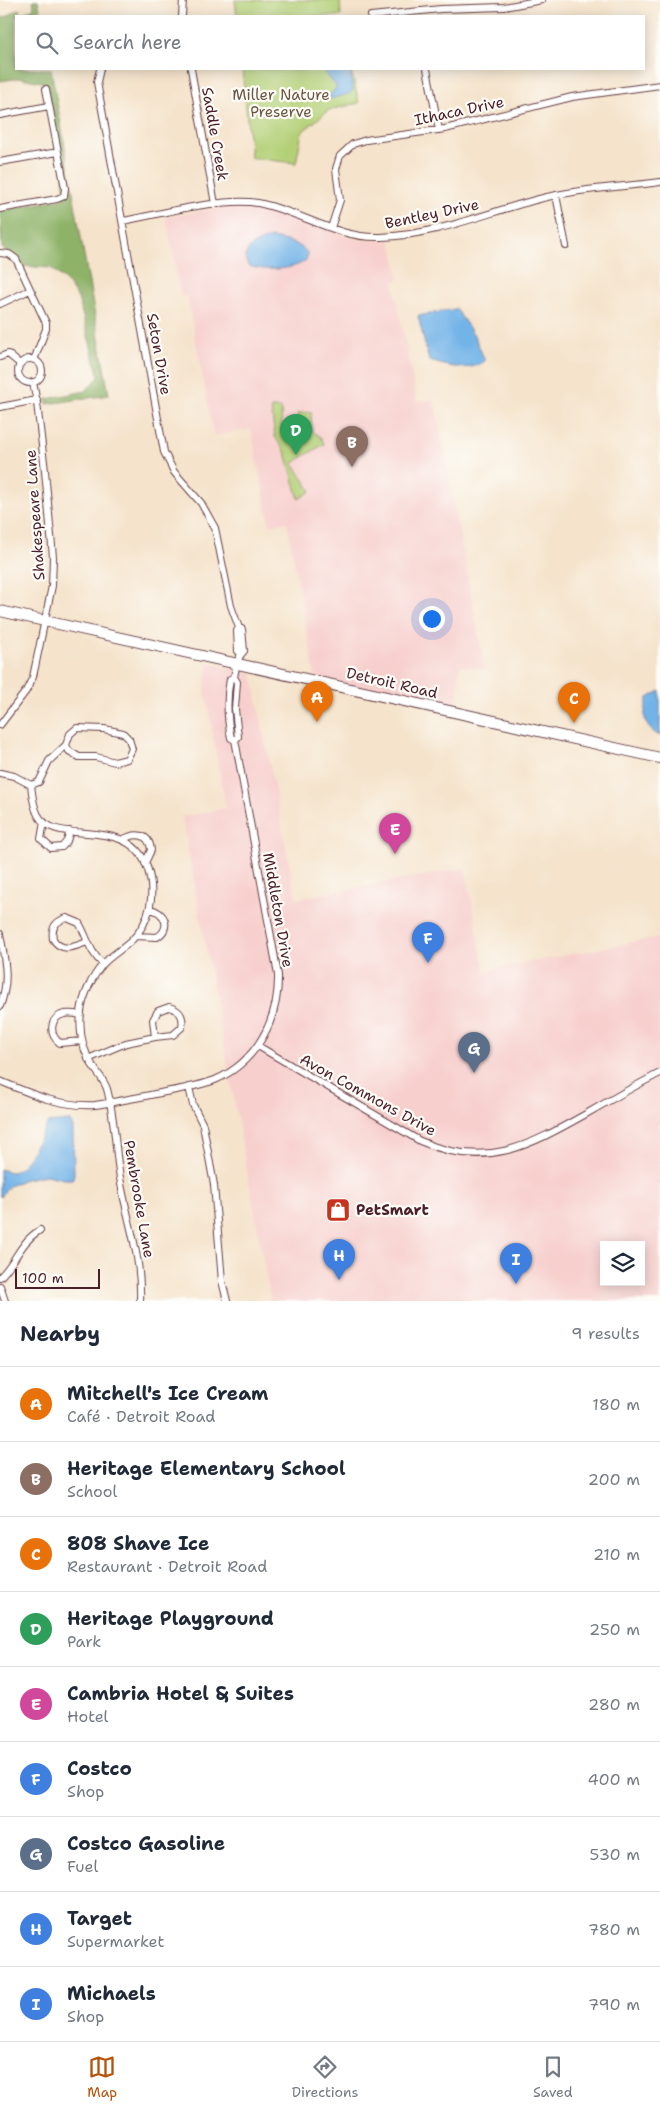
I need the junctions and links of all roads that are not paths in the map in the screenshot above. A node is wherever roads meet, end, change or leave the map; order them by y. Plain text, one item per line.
1 (183, 0) edge
2 (542, 0) edge
3 (416, 13) edge
4 (182, 15) edge
5 (387, 15) edge
6 (100, 70) edge
7 (191, 70) edge
8 (427, 70) edge
9 (660, 85) edge
10 (46, 88) dead end
11 (49, 106) junction
12 (0, 115) edge
13 (440, 130) junction
14 (58, 152) junction
15 (0, 162) edge
16 (660, 182) edge
17 (556, 196) junction
18 (215, 204) junction
19 (0, 209) edge
20 (123, 221) junction
21 (331, 228) junction
22 (566, 246) dead end
23 (1, 252) edge
24 (30, 290) junction
25 (0, 304) edge
26 (0, 357) edge
27 (34, 360) junction
28 (20, 364) junction
29 (33, 382) junction
30 (37, 400) junction
31 (0, 406) edge
32 (0, 611) edge
33 (45, 621) junction
34 (239, 659) junction
35 (0, 725) edge
36 (66, 745) junction
37 (660, 758) edge
38 (0, 773) edge
39 (31, 785) junction
40 (44, 822) junction
41 (70, 831) junction
42 (122, 840) junction
43 (145, 863) junction
44 (149, 909) junction
45 (0, 934) edge
46 (136, 936) junction
47 (87, 942) junction
48 (103, 964) junction
49 (0, 1006) edge
50 (81, 1015) junction
51 (155, 1037) junction
52 (82, 1041) junction
53 (258, 1046) junction
54 (88, 1059) junction
55 (660, 1073) edge
56 (0, 1081) edge
57 (190, 1087) junction
58 (110, 1103) junction
59 (40, 1230) dead end
60 (0, 1277) edge
61 (0, 1286) edge
62 (5, 1301) edge
63 (140, 1301) edge
64 (227, 1301) edge

1 - 4 street
2 - 3 street
3 - 5 street
6 - 20 street, Seton Drive
7 - 18 street, Saddle Creek
8 - 13 street
9 - 13 street, Ithaca Drive
10 - 11 street
11 - 12 street
11 - 14 street
13 - 21 street, Ithaca Drive
14 - 15 street
14 - 19 street
16 - 17 street, Bentley Drive
17 - 21 street, Bentley Drive
17 - 22 street
18 - 20 street, Bentley Drive
18 - 21 street, Bentley Drive
20 - 34 street, Seton Drive
23 - 24 street
24 - 25 street
24 - 27 street
26 - 28 street
27 - 28 street
27 - 29 street, Shakespeare Lane
28 - 29 street
29 - 30 street, Shakespeare Lane
30 - 31 street
30 - 33 street, Shakespeare Lane
32 - 33 main road, Detroit Road
33 - 34 main road, Detroit Road
33 - 35 street, Shakespeare Lane
34 - 37 main road, Detroit Road
34 - 53 street, Middleton Drive
36 - 36 street
36 - 39 street
38 - 39 street
39 - 40 street
40 - 41 street
40 - 41 street
41 - 42 street
42 - 43 street
42 - 43 street
43 - 44 street
44 - 46 street
44 - 46 street
45 - 49 street
46 - 48 street
47 - 47 street
47 - 48 street
48 - 50 street
50 - 52 street
50 - 52 street
51 - 51 street
51 - 54 street
52 - 54 street, Pembrooke Lane
53 - 55 street, Avon Commons Drive
53 - 57 street, Middleton Drive
54 - 58 street, Pembrooke Lane
56 - 58 street, Middleton Drive
57 - 58 street, Middleton Drive
57 - 64 street
58 - 63 street, Pembrooke Lane
59 - 60 street
61 - 62 street

